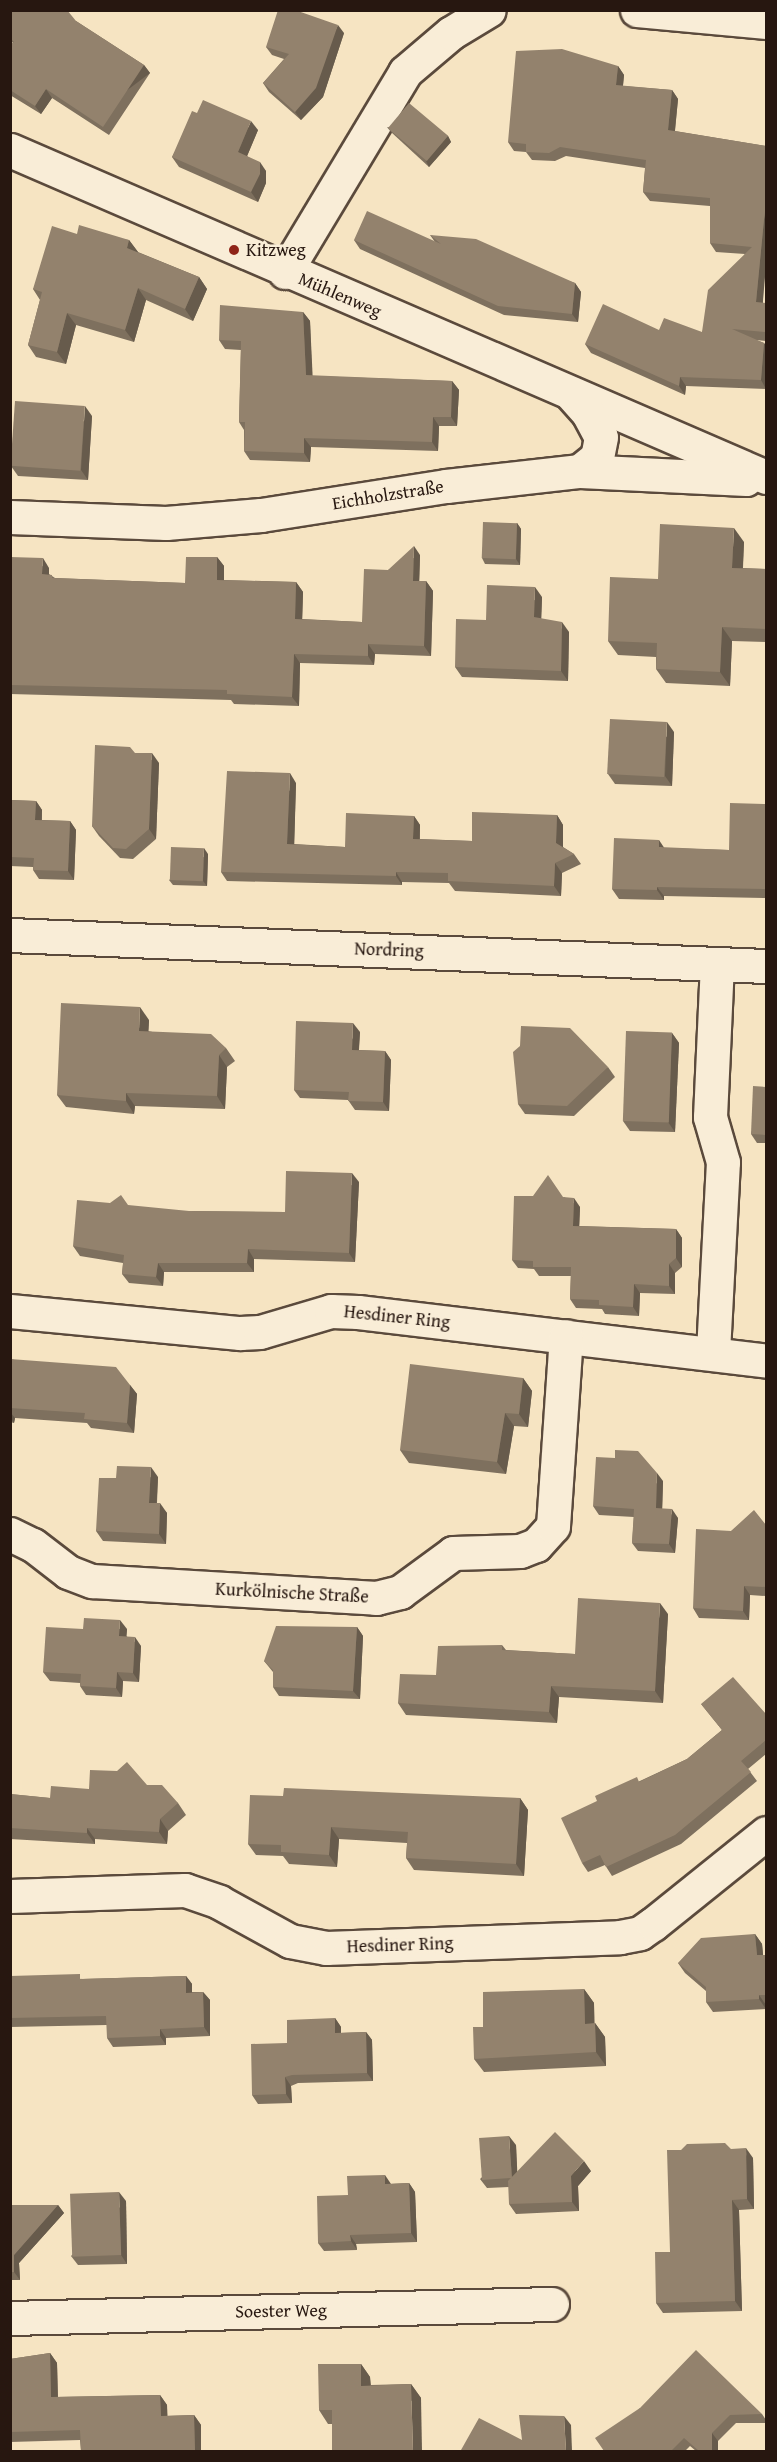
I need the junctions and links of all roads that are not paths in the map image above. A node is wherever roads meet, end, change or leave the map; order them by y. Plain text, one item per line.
1 (489, 10) edge
2 (638, 10) edge
3 (766, 22) edge
4 (10, 150) edge
5 (285, 272) junction
6 (571, 394) junction
7 (580, 471) junction
8 (766, 478) edge
9 (10, 517) edge
10 (10, 935) edge
11 (717, 965) junction
12 (766, 966) edge
13 (10, 1311) edge
14 (566, 1336) junction
15 (713, 1352) junction
16 (766, 1360) edge
17 (10, 1534) edge
18 (766, 1833) edge
19 (10, 1896) edge
20 (552, 2304) dead end
21 (10, 2318) edge

1 - 5 street
2 - 3 street
4 - 5 street, Mühlenweg
5 - 6 street, Mühlenweg
6 - 7 street, Mühlenweg
6 - 8 street, Mühlenweg
7 - 8 street, Eichholzstraße
7 - 9 street, Eichholzstraße
10 - 11 street, Nordring
11 - 12 street, Nordring
11 - 15 street
13 - 14 street, Hesdiner Ring
14 - 15 street, Hesdiner Ring
14 - 17 street, Kurkölnische Straße
15 - 16 street, Hesdiner Ring
18 - 19 street, Hesdiner Ring
20 - 21 street, Soester Weg

